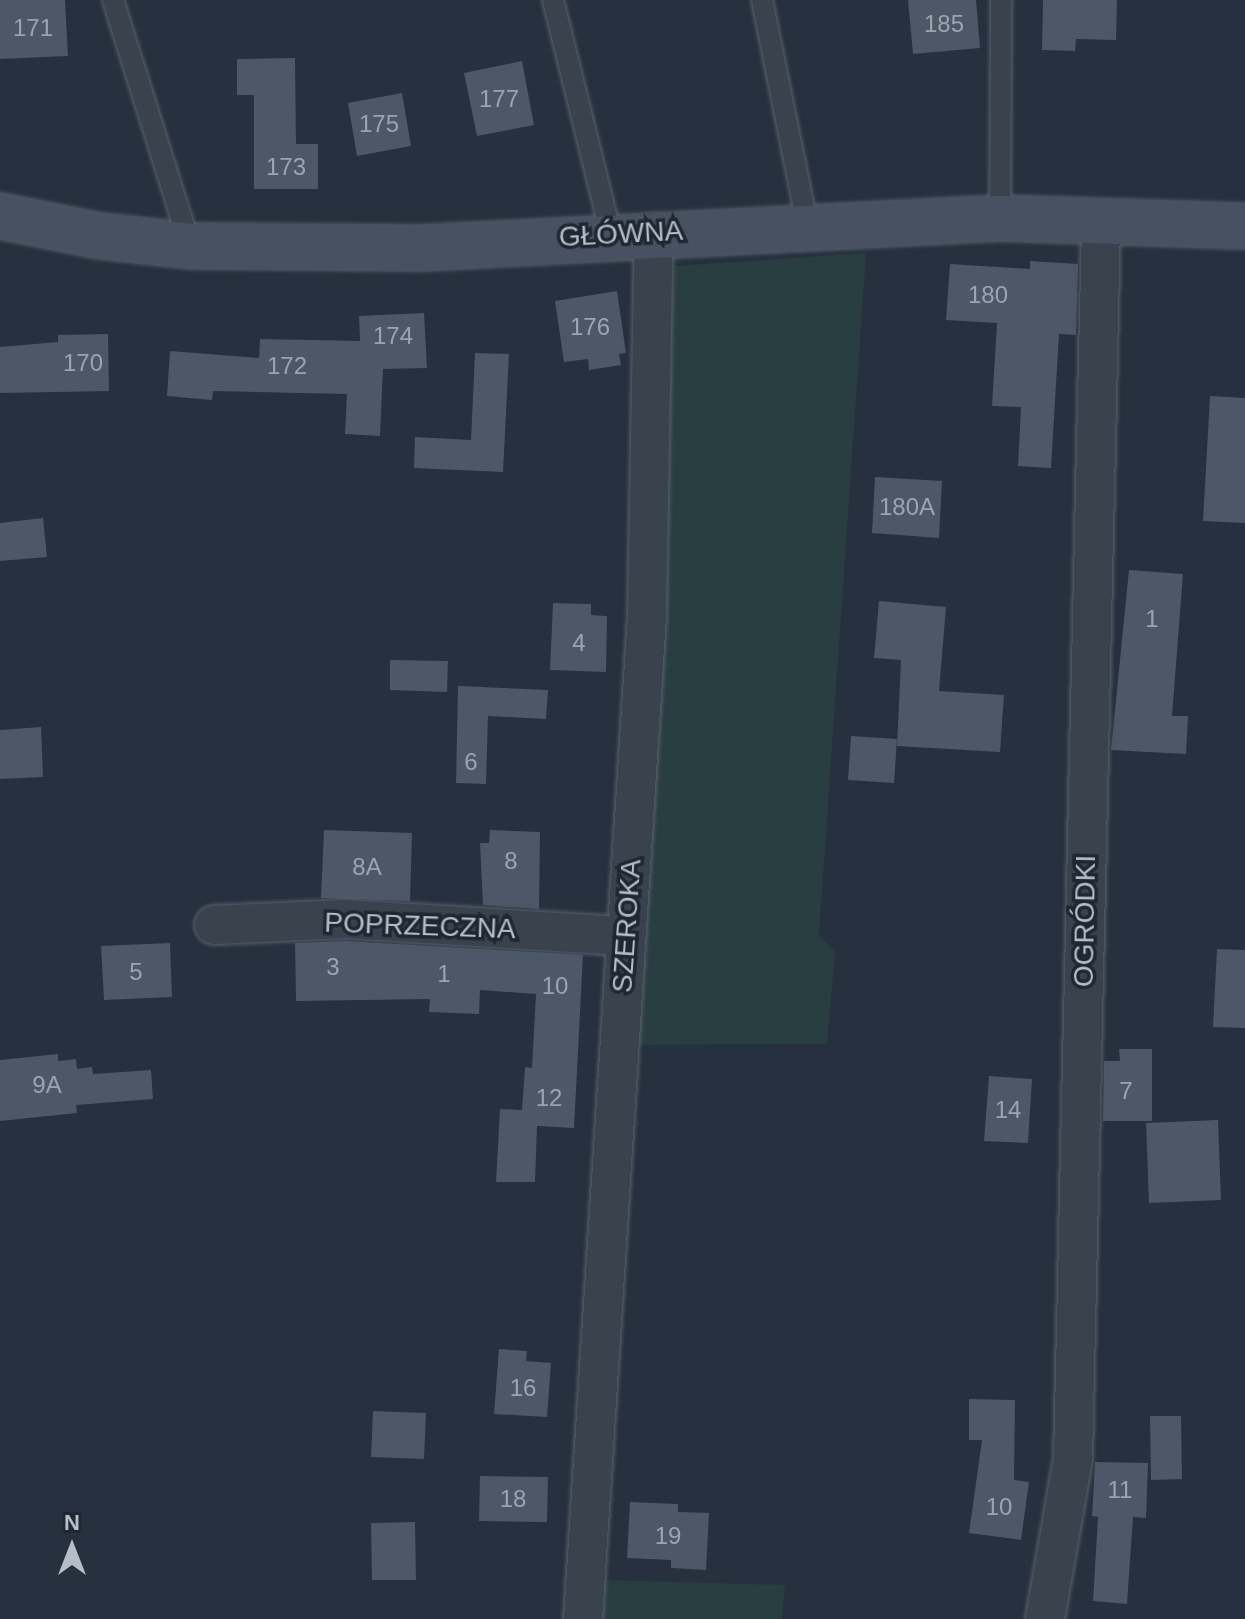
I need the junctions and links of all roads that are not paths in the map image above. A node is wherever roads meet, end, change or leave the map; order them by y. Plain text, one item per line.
1 (113, 0) edge
2 (553, 0) edge
3 (762, 0) edge
4 (1001, 0) edge
5 (0, 216) edge
6 (1000, 218) junction
7 (1101, 221) junction
8 (807, 224) junction
9 (1245, 226) edge
10 (654, 232) junction
11 (611, 234) junction
12 (190, 246) junction
13 (214, 925) dead end
14 (626, 936) junction
15 (583, 1619) edge
16 (1045, 1619) edge

1 - 12 lane
2 - 11 lane
3 - 8 lane
4 - 6 lane
5 - 12 main road, GŁÓWNA
6 - 7 main road, GŁÓWNA
6 - 8 main road, GŁÓWNA
7 - 9 main road, GŁÓWNA
7 - 16 street, OGRÓDKI
8 - 10 main road, GŁÓWNA
10 - 11 main road, GŁÓWNA
10 - 14 street, SZEROKA
11 - 12 main road, GŁÓWNA
13 - 14 street, POPRZECZNA
14 - 15 street, SZEROKA

